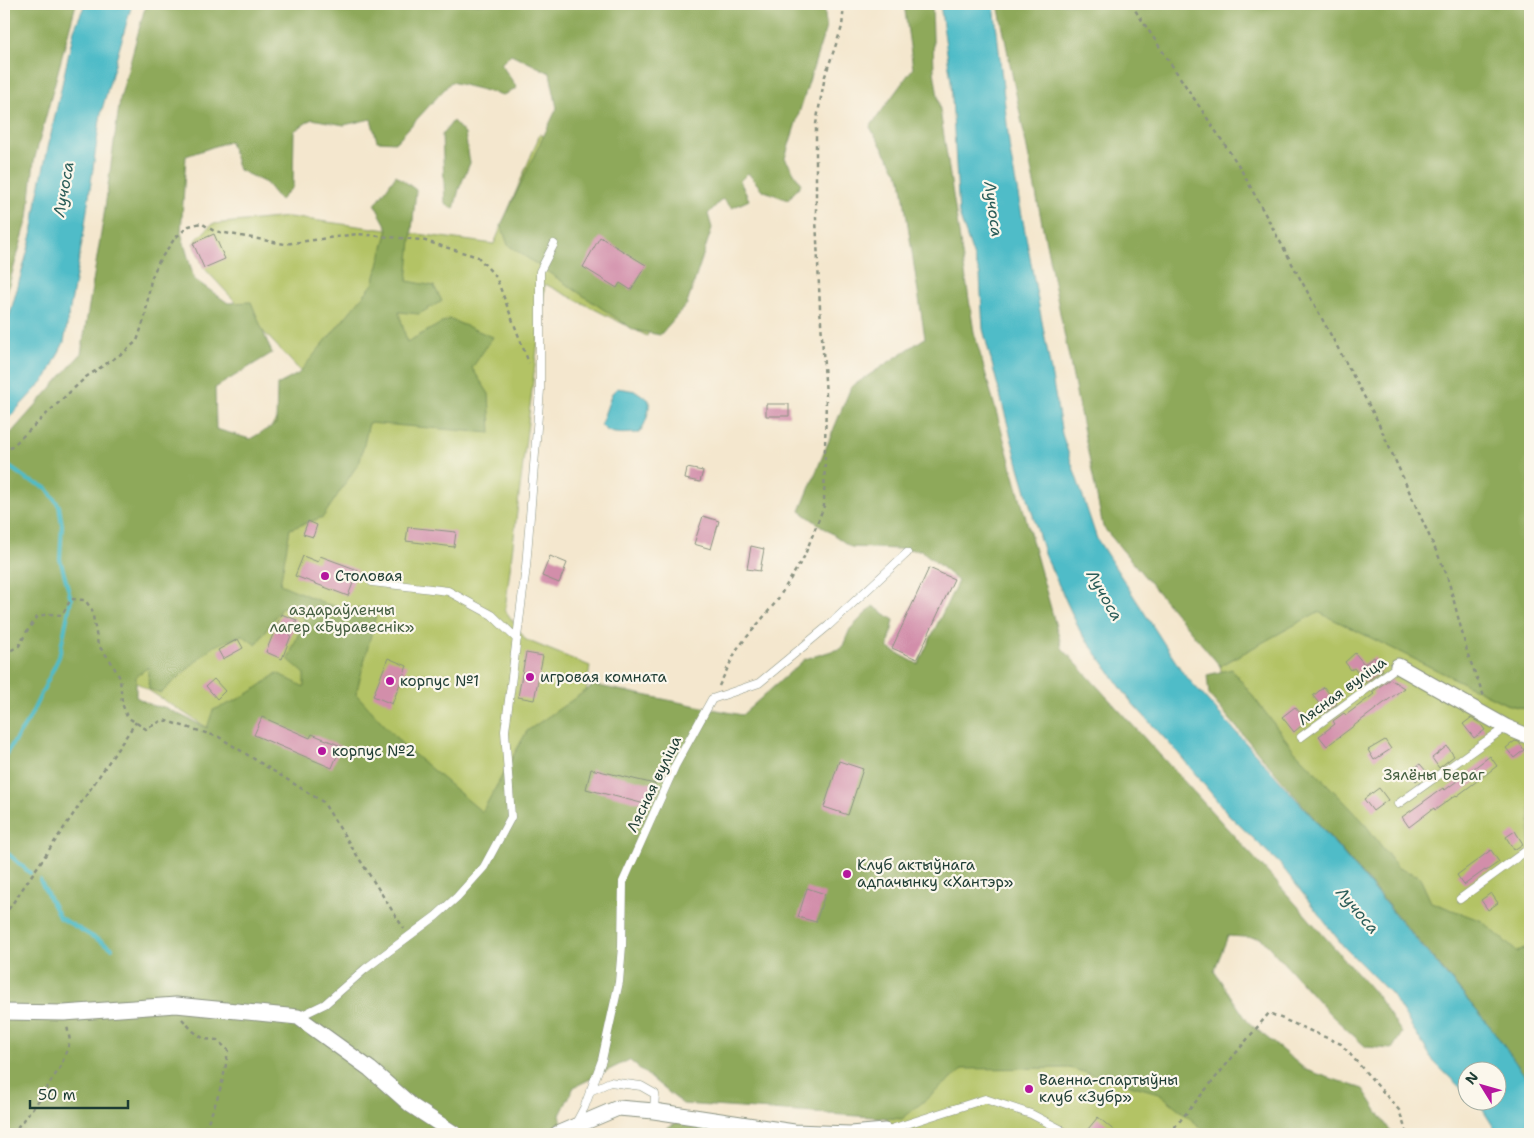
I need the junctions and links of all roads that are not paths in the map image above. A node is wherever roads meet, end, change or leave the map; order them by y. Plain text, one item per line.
1 (554, 244) dead end
2 (906, 553) dead end
3 (372, 582) dead end
4 (517, 639) junction
5 (1398, 666) joint
6 (1499, 723) junction
7 (1301, 737) dead end
8 (1530, 737) edge
9 (1398, 804) dead end
10 (1530, 848) edge
11 (1460, 899) dead end
12 (4, 1012) edge
13 (298, 1017) junction
14 (590, 1091) junction
15 (654, 1111) junction
16 (574, 1128) junction
17 (888, 1132) edge
18 (455, 1134) edge
19 (557, 1134) edge
20 (1065, 1134) edge

1 - 4 lane
2 - 14 lane, Лясная вуліца
3 - 4 lane
4 - 13 lane
5 - 6 street
5 - 7 lane, Лясная вуліца
6 - 8 street
6 - 9 lane
10 - 11 lane
12 - 13 street
13 - 18 street
14 - 15 lane
14 - 16 lane
15 - 16 street
15 - 17 street
16 - 19 street
17 - 20 lane

